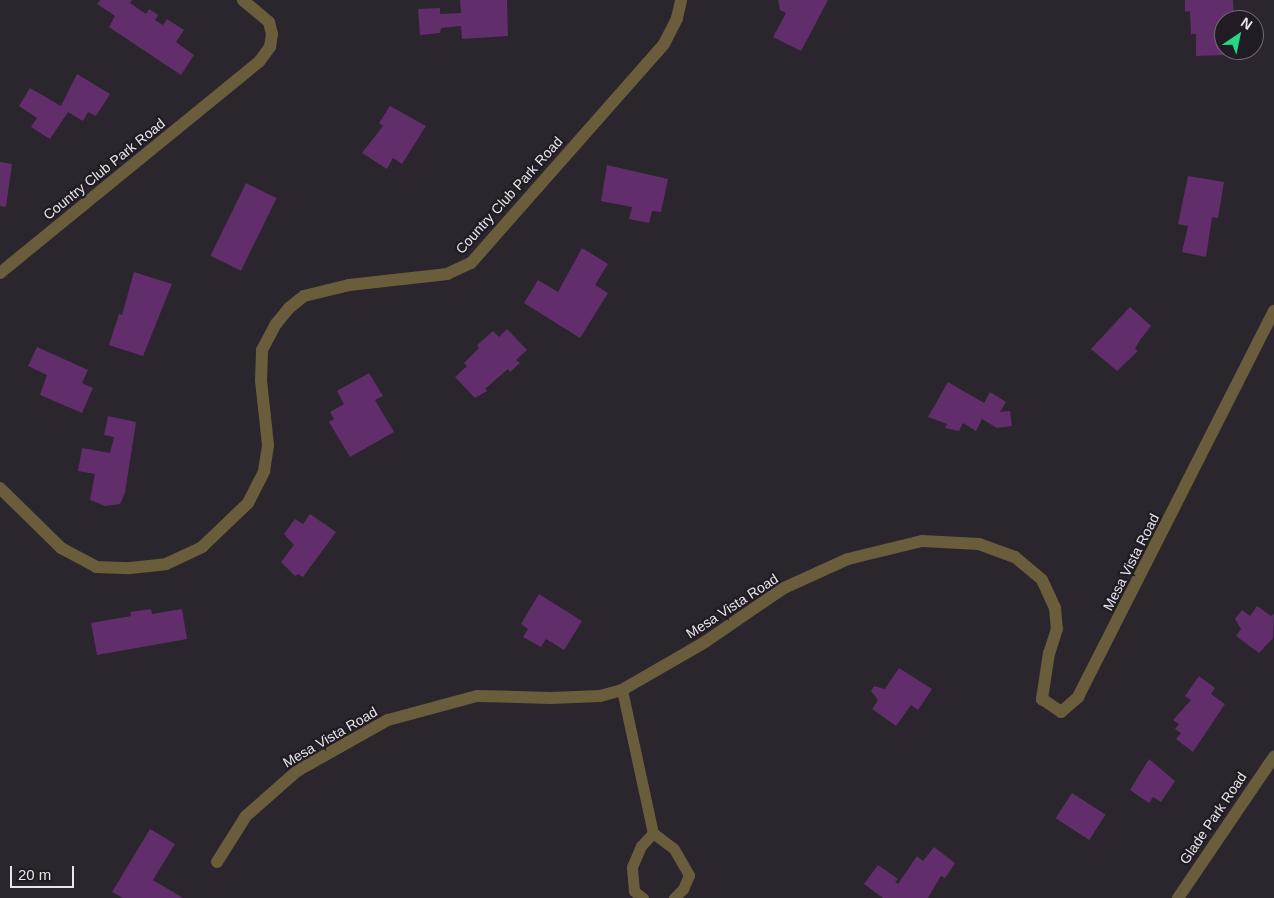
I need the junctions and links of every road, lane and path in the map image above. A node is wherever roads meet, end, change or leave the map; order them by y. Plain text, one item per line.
1 (243, 0) edge
2 (681, 0) edge
3 (0, 273) edge
4 (1274, 311) edge
5 (0, 488) edge
6 (622, 690) junction
7 (1274, 756) edge
8 (653, 833) junction
9 (217, 862) dead end
10 (643, 898) edge
11 (674, 898) edge
12 (1178, 898) edge

1 - 3 street, Country Club Park Road
2 - 5 street, Country Club Park Road
4 - 6 street, Mesa Vista Road
6 - 8 lane
6 - 9 street, Mesa Vista Road
7 - 12 street, Glade Park Road
8 - 10 lane
8 - 11 lane

